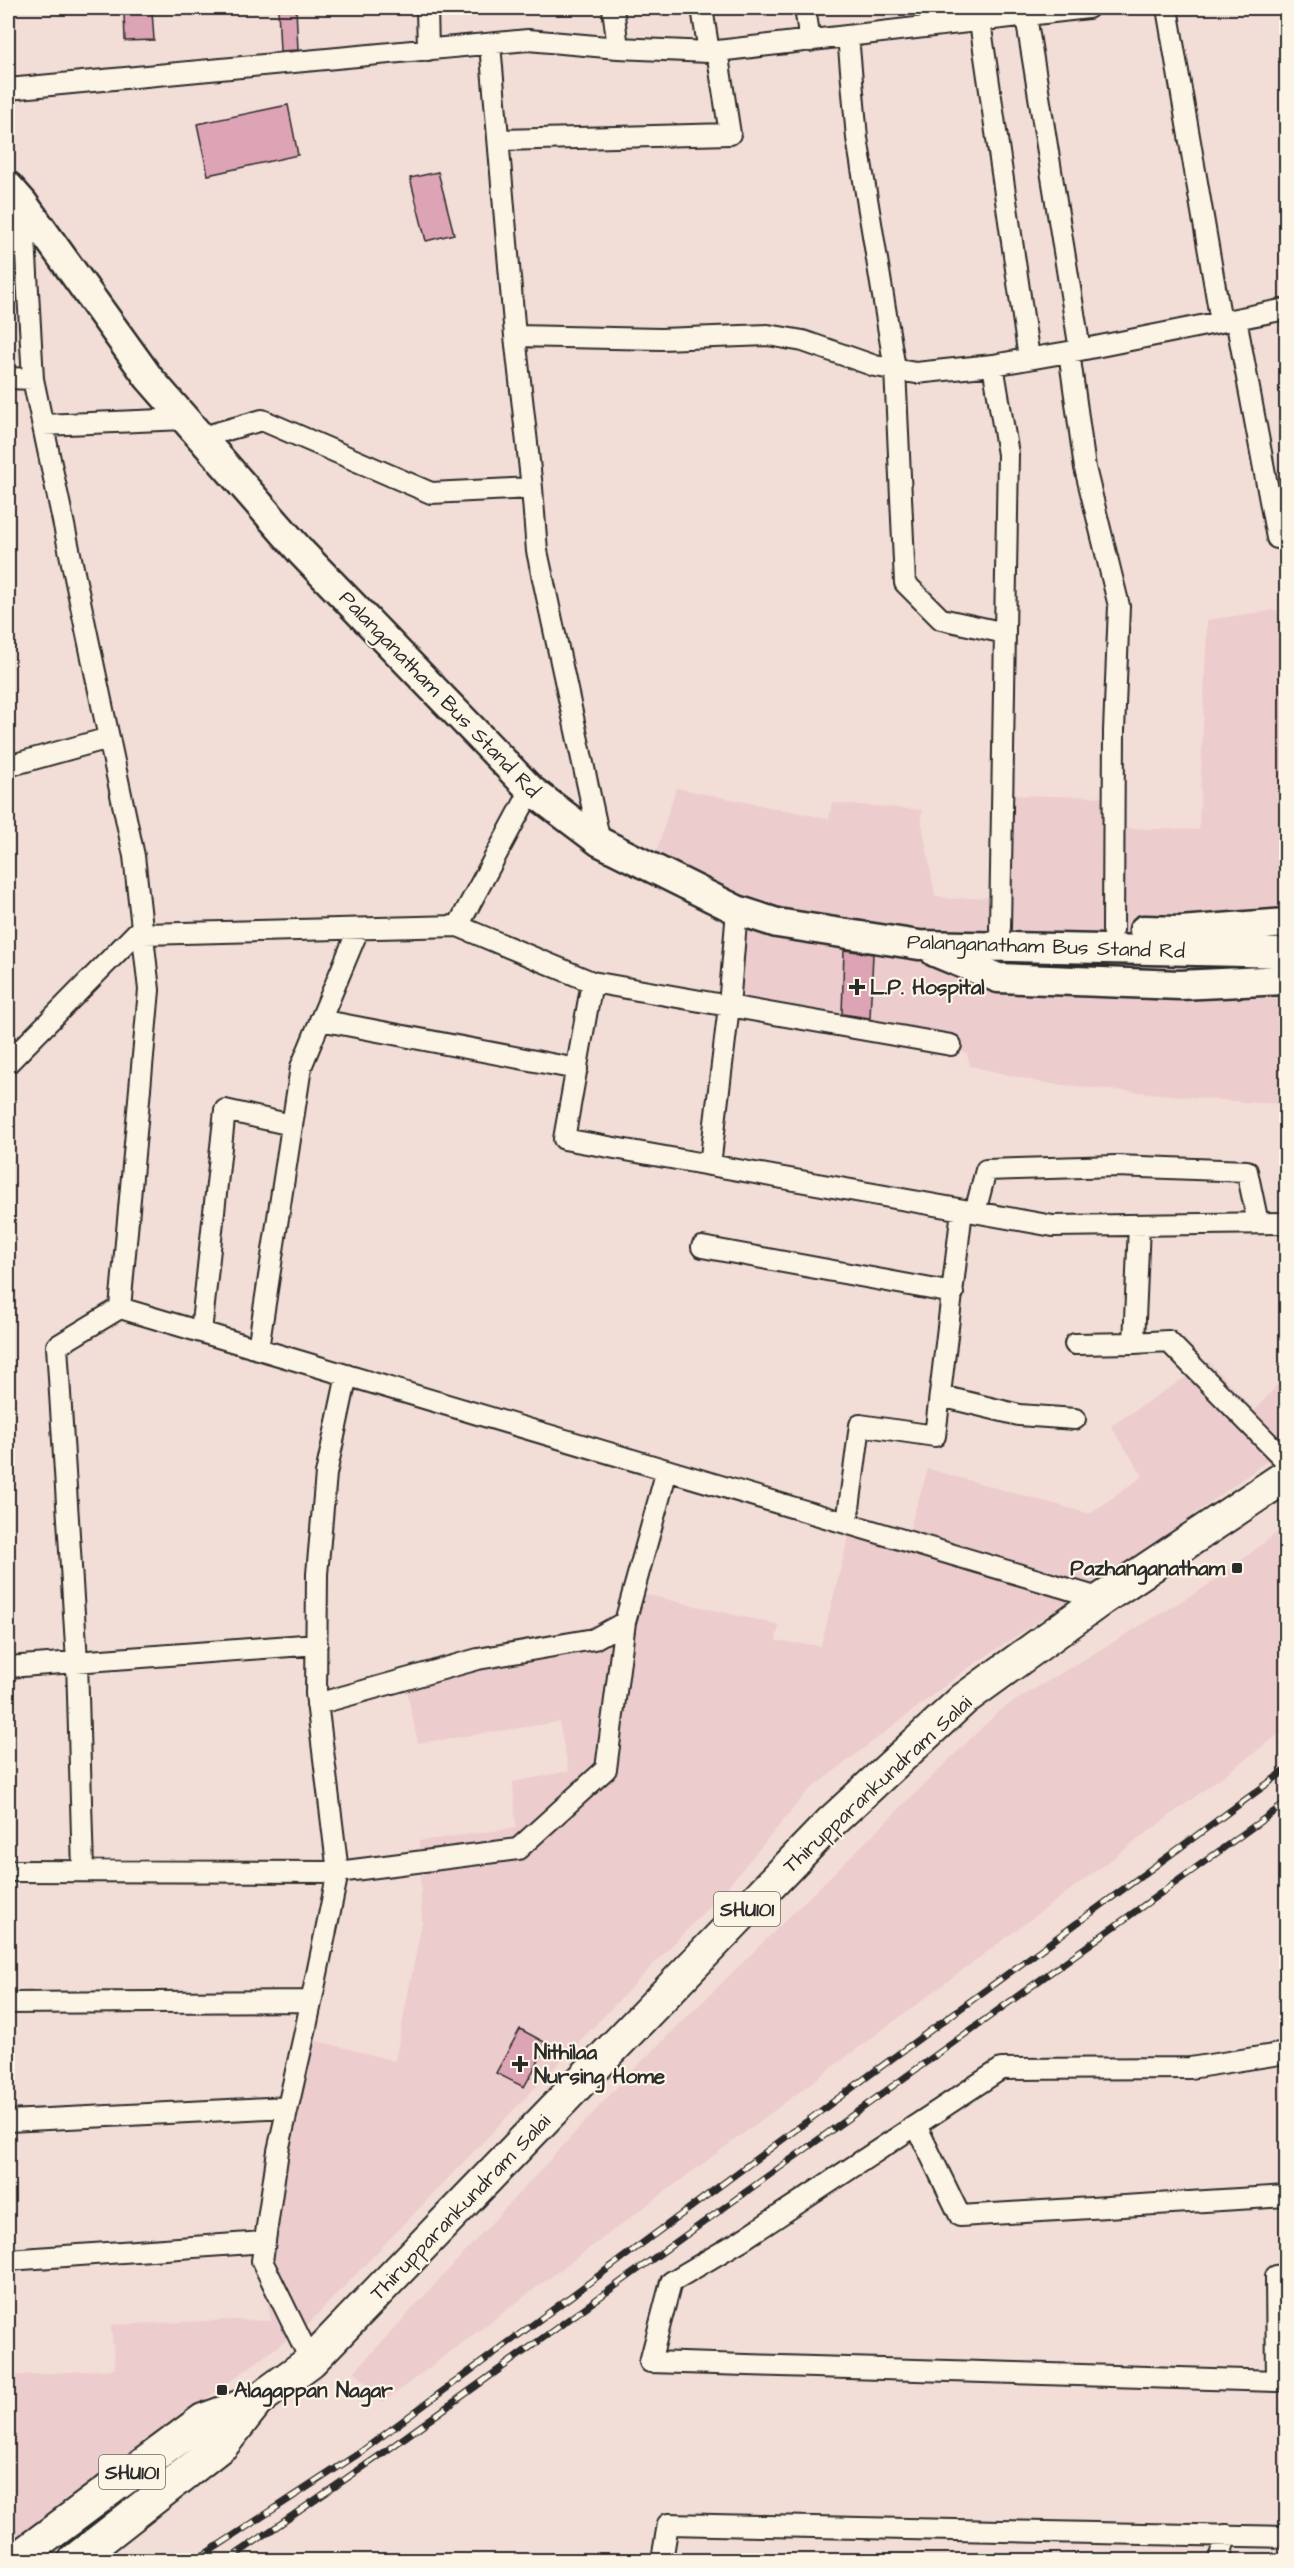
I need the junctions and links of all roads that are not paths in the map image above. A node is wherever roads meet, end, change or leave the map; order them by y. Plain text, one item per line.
1 (427, 8) edge
2 (613, 8) edge
3 (702, 8) edge
4 (805, 8) edge
5 (1088, 8) edge
6 (1167, 8) edge
7 (1036, 13) edge
8 (939, 17) edge
9 (980, 22) junction
10 (848, 36) junction
11 (810, 40) junction
12 (490, 44) junction
13 (618, 48) junction
14 (428, 50) junction
15 (713, 52) junction
16 (8, 89) edge
17 (499, 140) junction
18 (15, 195) edge
19 (1287, 309) edge
20 (1229, 320) junction
21 (515, 336) junction
22 (1074, 351) junction
23 (1029, 358) junction
24 (993, 365) junction
25 (895, 369) junction
26 (8, 378) edge
27 (33, 379) junction
28 (43, 425) junction
29 (193, 428) junction
30 (532, 488) junction
31 (1277, 538) dead end
32 (1005, 633) junction
33 (109, 738) junction
34 (8, 766) edge
35 (531, 790) junction
36 (600, 842) junction
37 (737, 910) junction
38 (1287, 923) edge
39 (458, 926) junction
40 (1000, 928) junction
41 (143, 930) junction
42 (358, 930) junction
43 (1113, 930) junction
44 (919, 945) junction
45 (1285, 962) edge
46 (592, 982) junction
47 (729, 1006) junction
48 (320, 1020) junction
49 (951, 1045) dead end
50 (8, 1063) edge
51 (577, 1069) junction
52 (292, 1125) junction
53 (710, 1165) junction
54 (968, 1211) junction
55 (1287, 1222) edge
56 (1258, 1223) junction
57 (1138, 1225) junction
58 (702, 1247) dead end
59 (953, 1293) junction
60 (120, 1308) junction
61 (201, 1332) junction
62 (1134, 1343) junction
63 (1075, 1344) dead end
64 (258, 1349) junction
65 (346, 1375) junction
66 (941, 1395) junction
67 (1075, 1419) dead end
68 (1287, 1461) edge
69 (667, 1470) junction
70 (1287, 1476) edge
71 (847, 1523) junction
72 (1102, 1599) junction
73 (626, 1622) junction
74 (317, 1644) junction
75 (77, 1661) junction
76 (8, 1667) edge
77 (317, 1704) junction
78 (8, 1871) edge
79 (83, 1871) junction
80 (338, 1872) junction
81 (311, 2001) junction
82 (8, 2003) edge
83 (1287, 2053) edge
84 (288, 2107) junction
85 (8, 2121) edge
86 (916, 2125) junction
87 (1287, 2196) edge
88 (265, 2242) junction
89 (8, 2260) edge
90 (1287, 2274) edge
91 (311, 2361) junction
92 (1282, 2381) edge
93 (258, 2400) junction
94 (1226, 2535) junction
95 (1287, 2537) edge
96 (29, 2556) edge
97 (75, 2560) edge
98 (662, 2560) edge
99 (1219, 2560) edge

1 - 14 street
2 - 13 street
3 - 15 street
4 - 11 street
5 - 7 street
6 - 20 street
7 - 9 street
7 - 22 street
8 - 9 street
8 - 10 street
9 - 23 street
10 - 11 street
10 - 25 street
11 - 15 street
12 - 13 street
12 - 14 street
12 - 17 street
13 - 15 street
14 - 16 street
15 - 17 street
17 - 21 street
18 - 27 street
18 - 29 street, Palanganatham Bus Stand Rd
19 - 20 street
20 - 22 street
20 - 31 street
21 - 25 street
21 - 30 street
22 - 23 street
22 - 43 street
23 - 24 street
24 - 25 street
24 - 32 street
25 - 32 street
26 - 27 street
27 - 28 street
28 - 29 street
28 - 33 street
29 - 30 street
29 - 35 street, Palanganatham Bus Stand Rd
30 - 36 street
32 - 40 street
33 - 34 street
33 - 41 street
35 - 36 street, Palanganatham Bus Stand Rd
35 - 39 street
36 - 37 street, Palanganatham Bus Stand Rd
37 - 44 street, Palanganatham Bus Stand Rd
37 - 47 street
38 - 43 street
39 - 42 street
39 - 46 street
40 - 43 street
40 - 44 street
41 - 42 street
41 - 50 street
41 - 60 street
42 - 48 street
44 - 45 street, Palanganatham Bus Stand Rd
46 - 47 street
46 - 51 street
47 - 49 street
47 - 53 street
48 - 51 street
48 - 52 street
51 - 53 street
52 - 61 street
52 - 64 street
53 - 54 street
54 - 56 street
54 - 57 street
54 - 59 street
55 - 56 street
56 - 57 street
57 - 62 street
58 - 59 street
59 - 66 street
60 - 61 street
60 - 75 street
61 - 64 street
62 - 63 street
62 - 68 street
64 - 65 street
65 - 69 street
65 - 74 street
66 - 67 street
66 - 71 street
69 - 71 street
69 - 73 street
70 - 72 main road, Thirupparankundram Salai / SHU101
71 - 72 street
72 - 91 main road, Thirupparankundram Salai / SHU101
73 - 77 street
73 - 80 street
74 - 75 street
74 - 77 street
75 - 76 street
75 - 79 street
77 - 80 street
78 - 79 street
79 - 80 street
80 - 81 street
81 - 82 street
81 - 84 street
83 - 86 street
84 - 85 street
84 - 88 street
86 - 87 street
86 - 92 street
88 - 89 street
88 - 91 street
90 - 92 street
91 - 93 main road, Thirupparankundram Salai / SHU101
93 - 96 main road, Thirupparankundram Salai / SHU101
93 - 97 main road, Thirupparankundram Salai / SHU101
94 - 95 street
94 - 98 street
94 - 99 street

